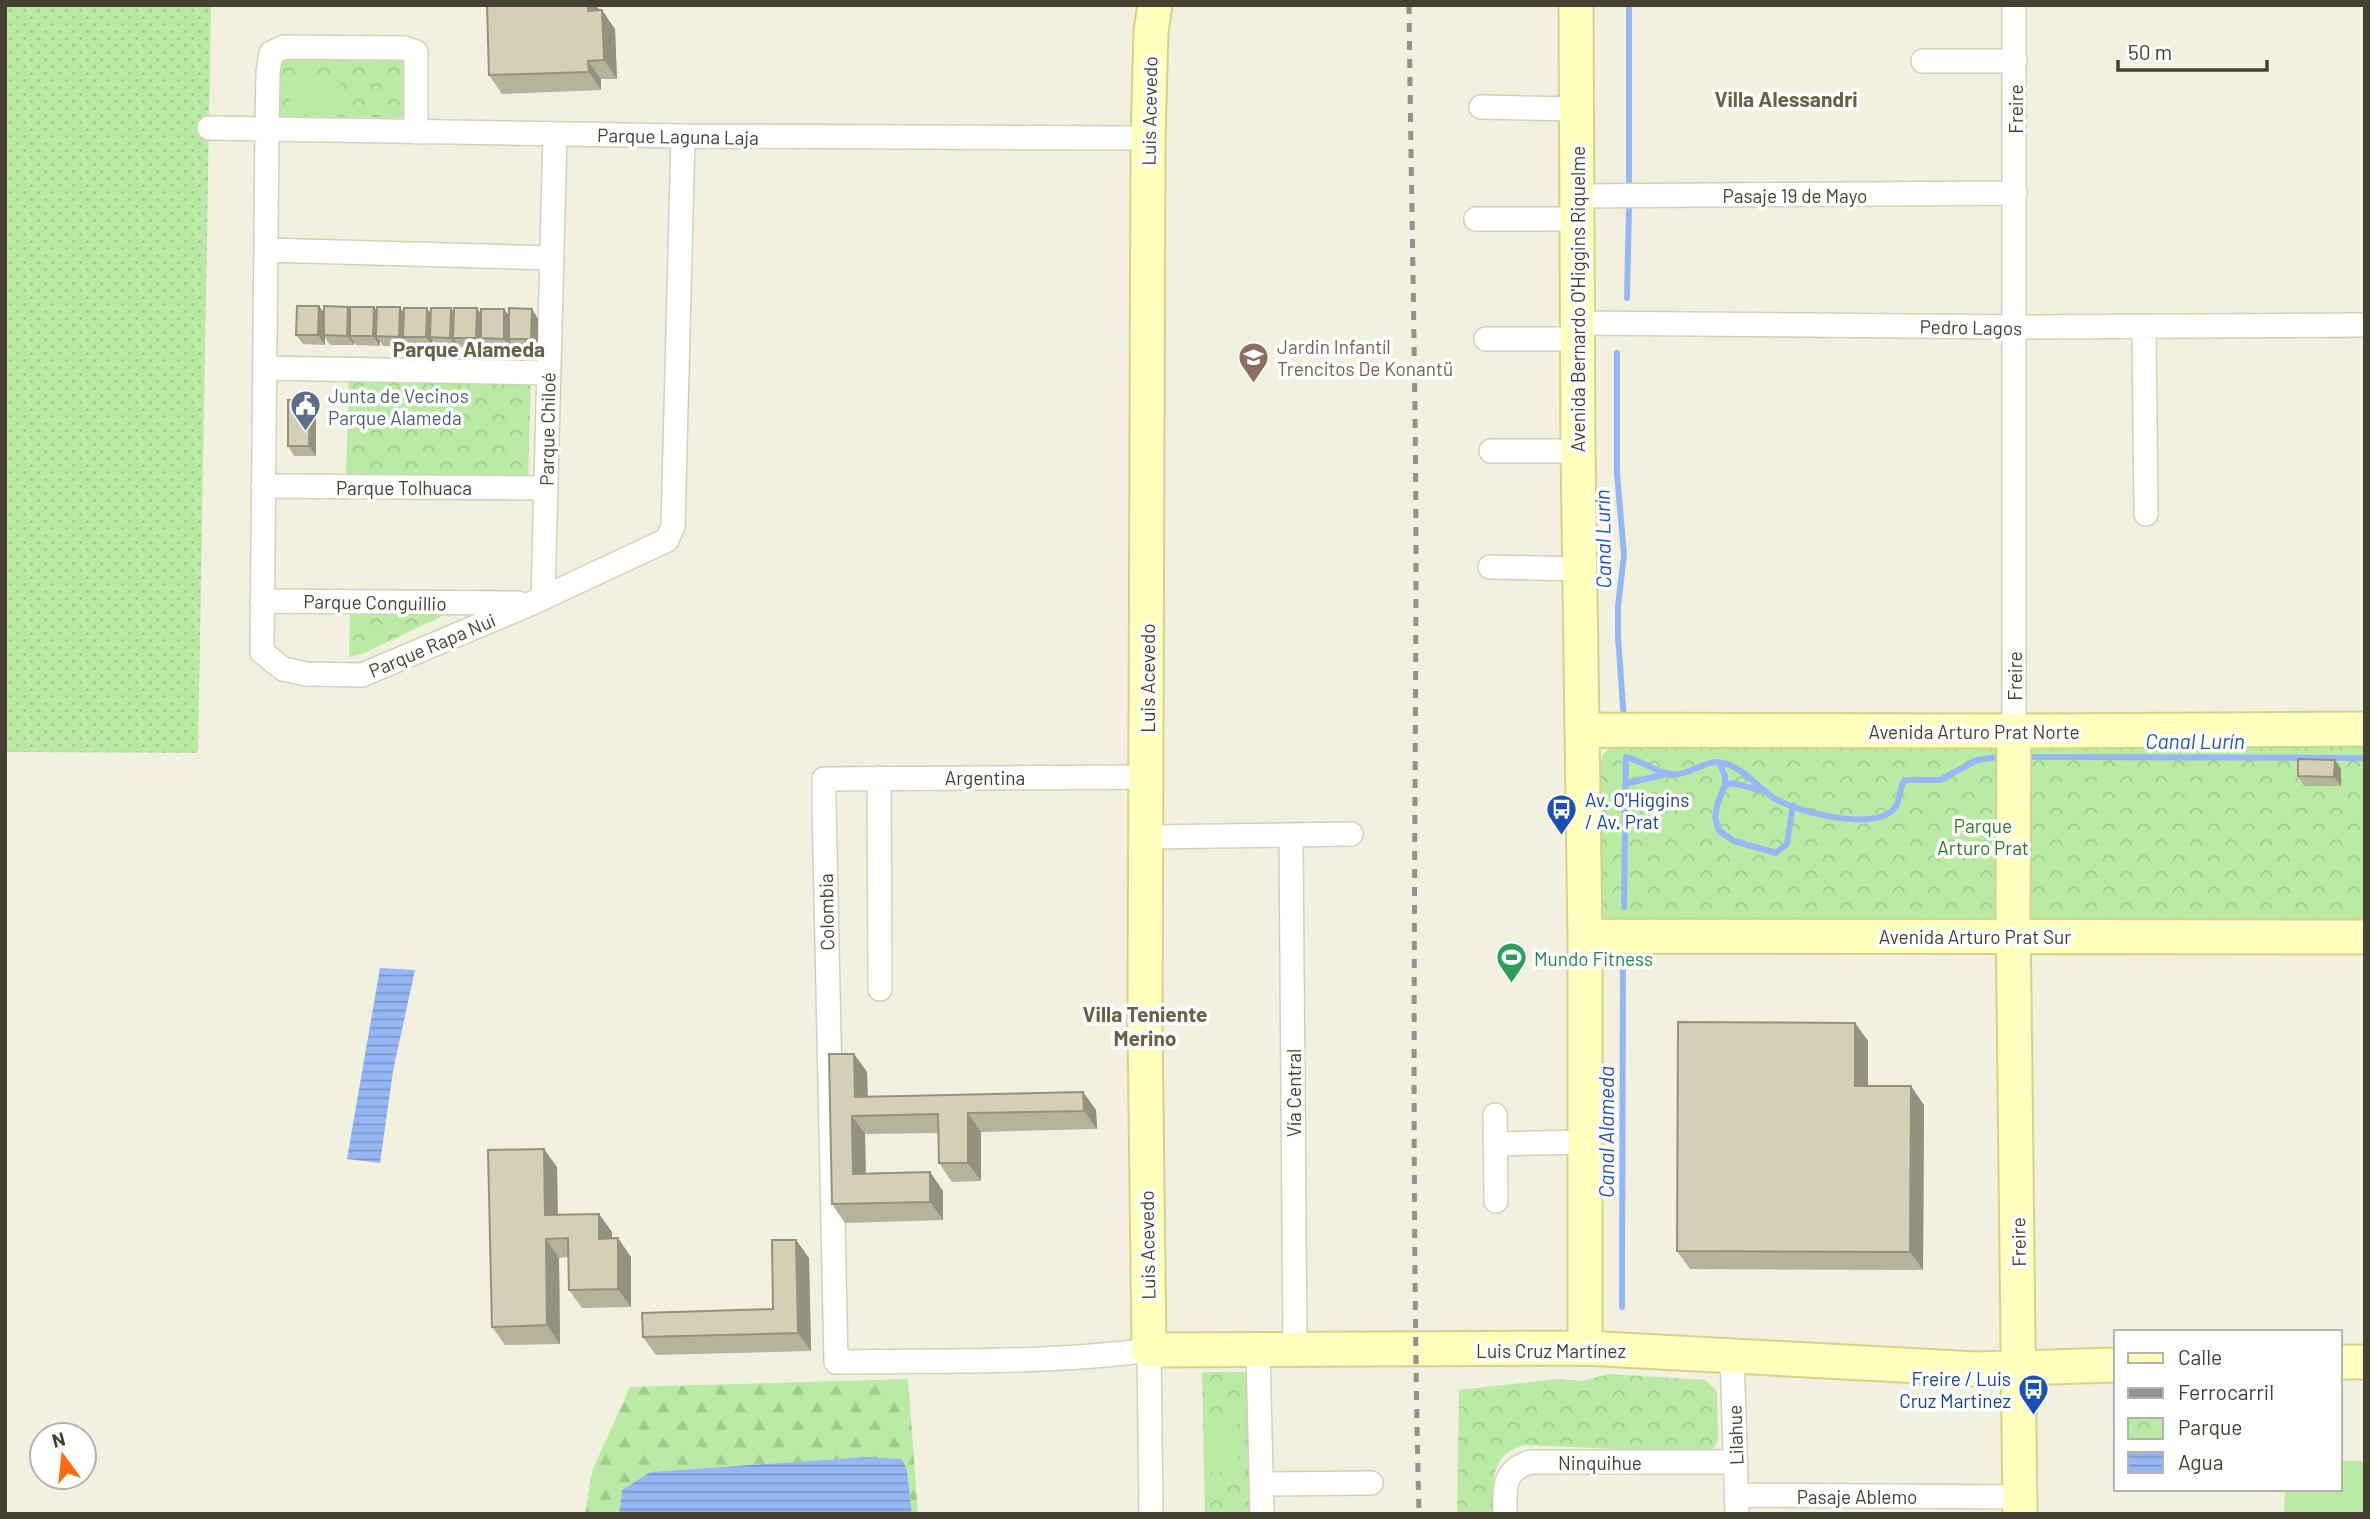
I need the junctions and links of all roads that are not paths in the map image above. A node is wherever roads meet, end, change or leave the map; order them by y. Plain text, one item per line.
1 (1155, 5) edge
2 (1576, 5) edge
3 (2014, 5) edge
4 (1923, 61) dead end
5 (2015, 61) junction
6 (1481, 107) dead end
7 (1576, 109) junction
8 (209, 128) dead end
9 (267, 129) junction
10 (416, 132) junction
11 (555, 134) junction
12 (683, 136) junction
13 (1147, 138) junction
14 (2015, 193) junction
15 (1576, 208) junction
16 (1476, 219) dead end
17 (266, 250) junction
18 (552, 258) junction
19 (2365, 326) edge
20 (2014, 327) junction
21 (2144, 328) junction
22 (1577, 331) junction
23 (1486, 339) dead end
24 (265, 368) junction
25 (549, 373) junction
26 (1491, 451) dead end
27 (1578, 451) junction
28 (263, 486) junction
29 (546, 488) junction
30 (2146, 514) dead end
31 (1490, 567) dead end
32 (1581, 569) junction
33 (536, 600) junction
34 (262, 601) junction
35 (2365, 729) edge
36 (1583, 730) junction
37 (2014, 731) junction
38 (1147, 777) junction
39 (879, 778) junction
40 (824, 779) joint
41 (1351, 834) dead end
42 (1291, 835) junction
43 (1147, 837) junction
44 (1585, 936) junction
45 (2014, 936) junction
46 (2365, 937) edge
47 (880, 989) dead end
48 (1495, 1115) dead end
49 (1585, 1142) junction
50 (1495, 1144) junction
51 (1496, 1201) dead end
52 (1585, 1348) junction
53 (1149, 1350) junction
54 (1258, 1350) junction
55 (1295, 1350) junction
56 (1732, 1356) junction
57 (2342, 1362) edge
58 (2365, 1362) edge
59 (2114, 1365) edge
60 (2019, 1367) junction
61 (1736, 1462) junction
62 (1371, 1483) dead end
63 (1261, 1484) junction
64 (1737, 1504) edge
65 (2020, 1506) edge
66 (1151, 1514) edge
67 (1262, 1514) edge
68 (1505, 1514) edge

1 - 13 main road, Luis Acevedo
2 - 7 main road, Avenida Bernardo O'Higgins Riquelme
3 - 5 street, Freire
4 - 5 street
5 - 14 street, Freire
6 - 7 street
7 - 15 main road, Avenida Bernardo O'Higgins Riquelme
8 - 9 street, Parque Laguna Laja
9 - 10 street, Parque Laguna Laja
9 - 10 street, Parque Rapa Nui
9 - 17 street, Parque Rapa Nui
10 - 11 street, Parque Laguna Laja
11 - 12 street, Parque Laguna Laja
11 - 18 street, Parque Chiloé
12 - 13 street, Parque Laguna Laja
12 - 33 street, Parque Rapa Nui
13 - 38 main road, Luis Acevedo
14 - 15 street, Pasaje 19 de Mayo
14 - 20 street, Freire
15 - 16 street, Pasaje 19 de Mayo
15 - 22 main road, Avenida Bernardo O'Higgins Riquelme
17 - 18 street
17 - 24 street, Parque Rapa Nui
18 - 25 street, Parque Chiloé
19 - 21 street, Pedro Lagos
20 - 21 street, Pedro Lagos
20 - 22 street, Pedro Lagos
20 - 37 street, Freire
21 - 30 street
22 - 23 street, Pedro Lagos
22 - 27 main road, Avenida Bernardo O'Higgins Riquelme
24 - 25 street
24 - 28 street, Parque Rapa Nui
25 - 29 street, Parque Chiloé
26 - 27 street
27 - 32 main road, Avenida Bernardo O'Higgins Riquelme
28 - 29 street, Parque Tolhuaca
28 - 34 street, Parque Rapa Nui
29 - 33 street, Parque Chiloé
31 - 32 street
32 - 36 main road, Avenida Bernardo O'Higgins Riquelme
33 - 34 street, Parque Conguillio
33 - 34 street, Parque Rapa Nui
35 - 37 main road, Avenida Arturo Prat Norte
36 - 37 main road, Avenida Arturo Prat Norte
36 - 44 main road, Avenida Bernardo O'Higgins Riquelme
37 - 45 main road, Freire
38 - 39 street, Argentina
38 - 43 main road, Luis Acevedo
39 - 40 street, Argentina
39 - 47 street
40 - 53 street, Colombia
41 - 42 street
42 - 43 street
42 - 55 street, Vía Central
43 - 53 main road, Luis Acevedo
44 - 45 main road, Avenida Arturo Prat Sur
44 - 49 main road, Avenida Bernardo O'Higgins Riquelme
45 - 46 main road, Avenida Arturo Prat Sur
45 - 60 main road, Freire
48 - 50 street
49 - 50 street
49 - 52 main road, Avenida Bernardo O'Higgins Riquelme
50 - 51 street
52 - 55 main road, Luis Cruz Martínez
52 - 56 main road, Luis Cruz Martínez
53 - 54 main road, Luis Cruz Martínez
53 - 66 street
54 - 55 main road, Luis Cruz Martínez
54 - 63 street
56 - 60 main road, Luis Cruz Martínez
56 - 61 street, Lilahue
57 - 58 main road
59 - 60 main road, Luis Cruz Martínez
60 - 65 main road, Freire
61 - 64 street, Lilahue
61 - 68 street, Ninquihue
62 - 63 street
63 - 67 street
64 - 65 street, Pasaje Ablemo

